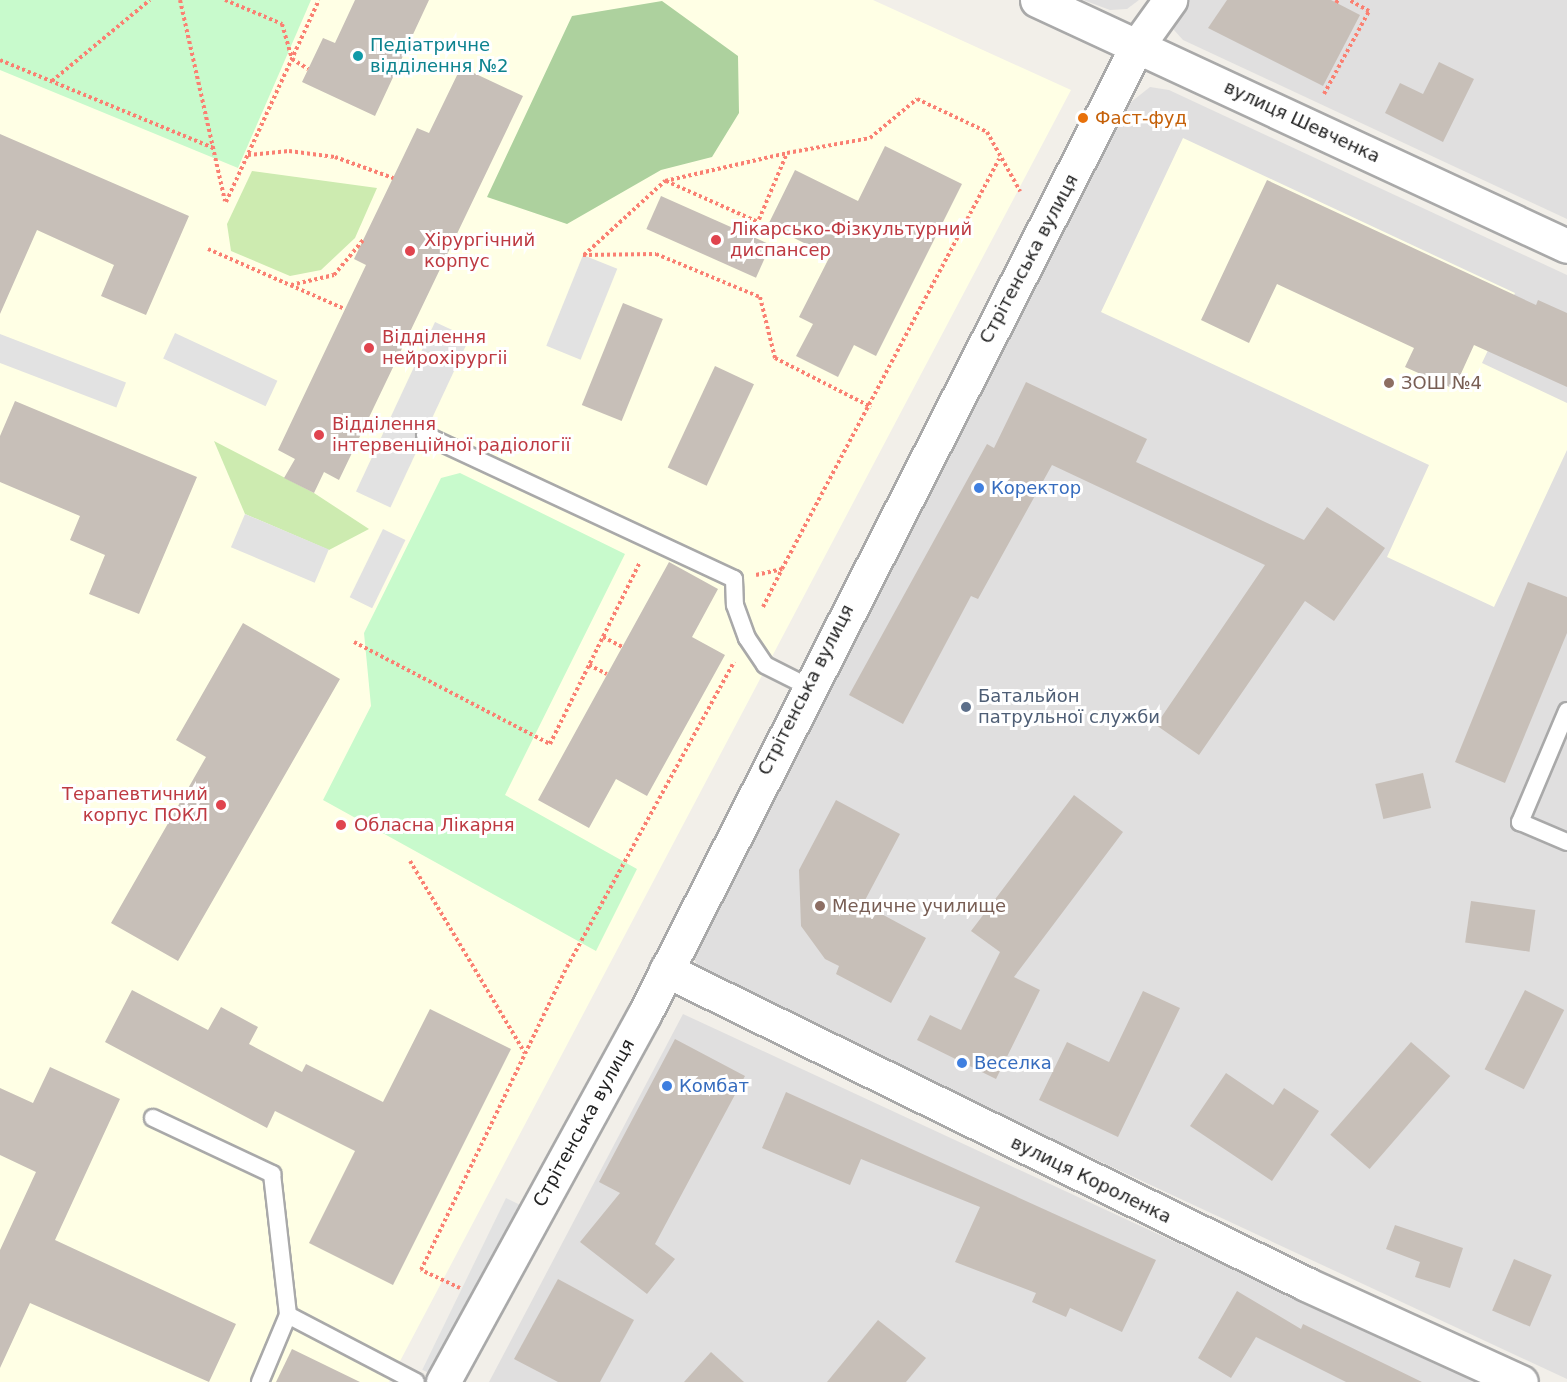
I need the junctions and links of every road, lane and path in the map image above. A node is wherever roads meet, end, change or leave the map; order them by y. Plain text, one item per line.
1 (150, 0) edge
2 (180, 0) edge
3 (225, 0) edge
4 (318, 0) edge
5 (1036, 0) edge
6 (1170, 0) edge
7 (1349, 0) edge
8 (1137, 46) junction
9 (292, 59) junction
10 (0, 60) edge
11 (308, 69) dead end
12 (52, 81) junction
13 (1324, 94) dead end
14 (213, 148) junction
15 (787, 153) junction
16 (247, 155) junction
17 (999, 159) junction
18 (393, 178) dead end
19 (665, 181) junction
20 (1020, 191) dead end
21 (758, 222) junction
22 (752, 236) dead end
23 (364, 239) dead end
24 (1567, 246) edge
25 (208, 249) dead end
26 (291, 285) junction
27 (345, 309) dead end
28 (871, 407) junction
29 (425, 435) dead end
30 (651, 540) junction
31 (782, 569) junction
32 (734, 579) junction
33 (603, 637) junction
34 (747, 638) junction
35 (354, 642) dead end
36 (623, 647) dead end
37 (589, 665) junction
38 (607, 674) dead end
39 (807, 686) junction
40 (1567, 711) edge
41 (1567, 843) edge
42 (410, 861) dead end
43 (666, 970) junction
44 (525, 1053) junction
45 (153, 1118) dead end
46 (486, 1300) junction
47 (288, 1315) junction
48 (260, 1382) edge
49 (416, 1382) edge
50 (443, 1382) edge
51 (1521, 1382) edge

1 - 12 path
2 - 14 path
3 - 9 path
4 - 9 path
5 - 8 street, вулиця Шевченка
6 - 8 street, Стрітенська вулиця
7 - 13 path
8 - 24 street, вулиця Шевченка
8 - 39 street, Стрітенська вулиця
9 - 11 path
9 - 16 path
10 - 12 path
12 - 14 path
14 - 16 path
15 - 17 path
15 - 19 path
15 - 21 path
16 - 18 path
17 - 20 path
17 - 28 path
19 - 21 path
19 - 28 path
21 - 22 path
23 - 26 path
25 - 26 path
26 - 27 path
28 - 31 path
29 - 30 lane
30 - 32 lane
30 - 33 path
31 - 32 path
31 - 34 path
32 - 34 lane
33 - 36 path
33 - 37 path
34 - 39 lane
34 - 44 path
35 - 37 path
37 - 38 path
39 - 43 street, Стрітенська вулиця
40 - 41 lane
42 - 44 path
43 - 46 street, Стрітенська вулиця
43 - 51 street, вулиця Короленка
44 - 46 path
45 - 47 lane
46 - 50 street, Стрітенська вулиця
47 - 48 lane
47 - 49 lane

